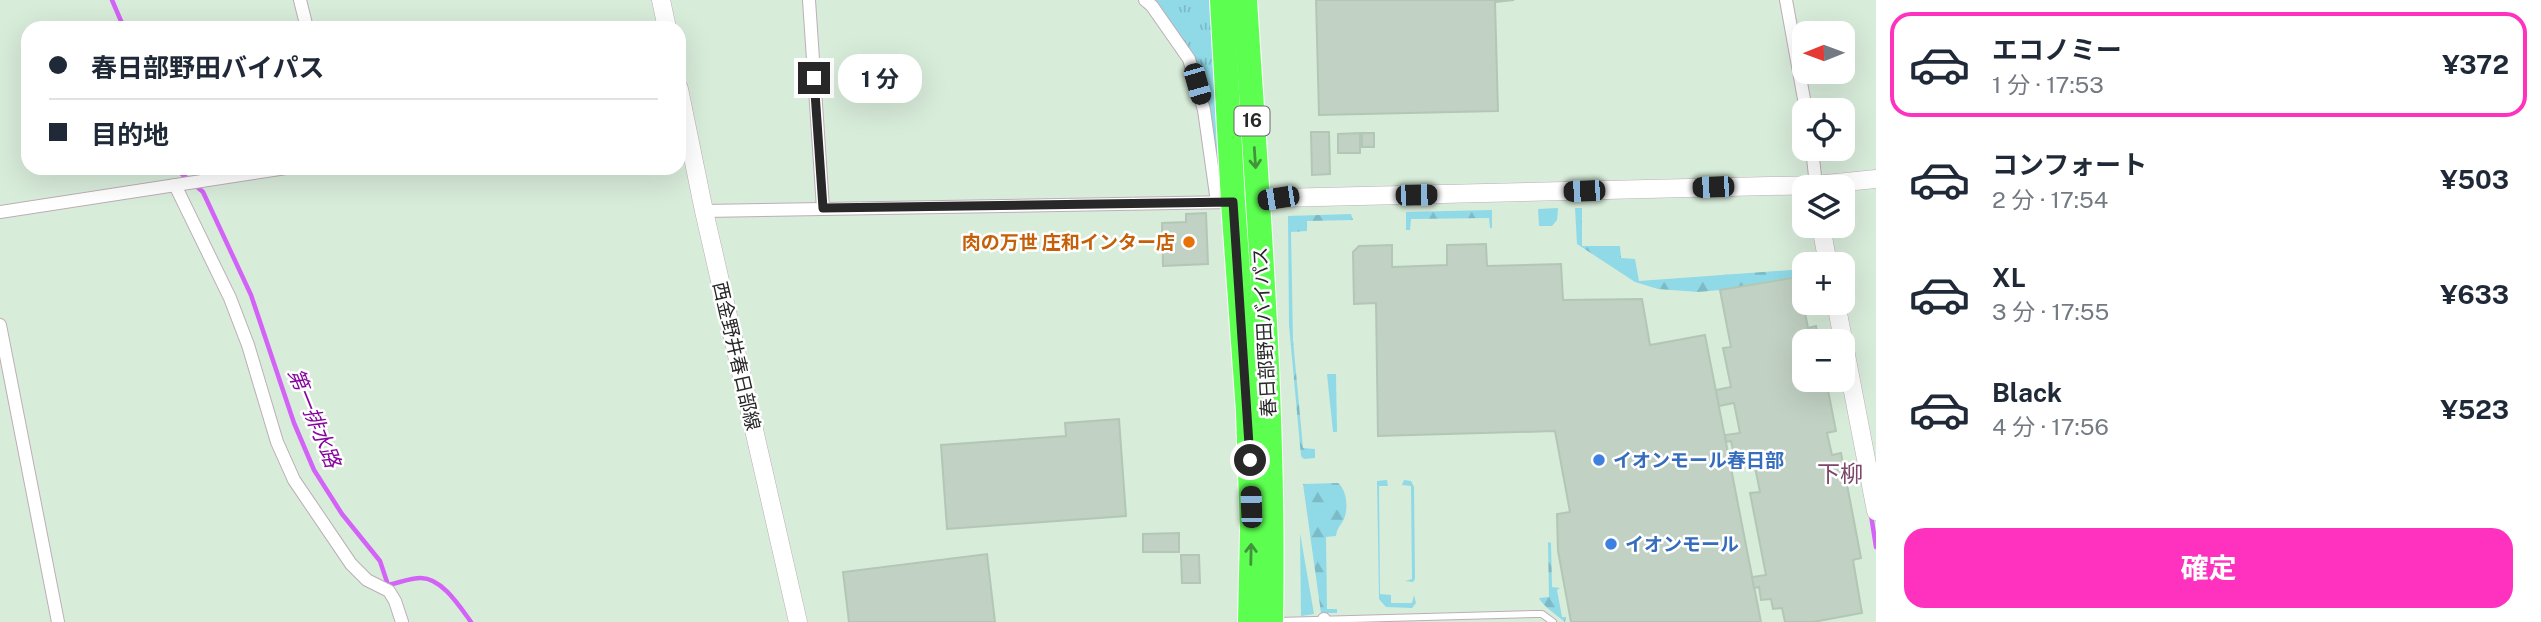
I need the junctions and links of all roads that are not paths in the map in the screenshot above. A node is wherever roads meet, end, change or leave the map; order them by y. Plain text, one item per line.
1 (300, 0) edge
2 (661, 0) edge
3 (809, 0) edge
4 (1145, 0) edge
5 (1222, 0) edge
6 (1245, 0) edge
7 (1786, 0) edge
8 (305, 21) edge
9 (666, 21) edge
10 (1804, 98) edge
11 (686, 132) edge
12 (240, 175) edge
13 (1876, 179) edge
14 (1855, 181) edge
15 (175, 185) junction
16 (1792, 187) edge
17 (1225, 202) junction
18 (1258, 202) junction
19 (823, 208) junction
20 (704, 211) junction
21 (0, 212) edge
22 (1838, 315) edge
23 (0, 325) edge
24 (1876, 511) edge
25 (1324, 620) edge
26 (58, 622) edge
27 (402, 622) edge
28 (798, 622) edge
29 (1250, 622) edge
30 (1271, 622) edge
31 (1553, 622) edge

1 - 8 street
2 - 9 street
3 - 19 street
4 - 17 street
5 - 17 highway, 春日部野田バイパス / 16
6 -> 18 highway, 春日部野田バイパス / 16
7 - 10 street
11 - 20 street, 西金野井春日部線
12 - 15 street
13 - 14 street
15 - 21 street
15 - 27 street
16 - 18 street
17 - 18 street
17 - 19 street
29 -> 17 highway, 春日部野田バイパス / 16
18 - 30 highway, 春日部野田バイパス / 16
19 - 20 street
20 - 28 street, 西金野井春日部線
22 - 24 street
23 - 26 street
25 - 30 lane
25 - 31 lane

